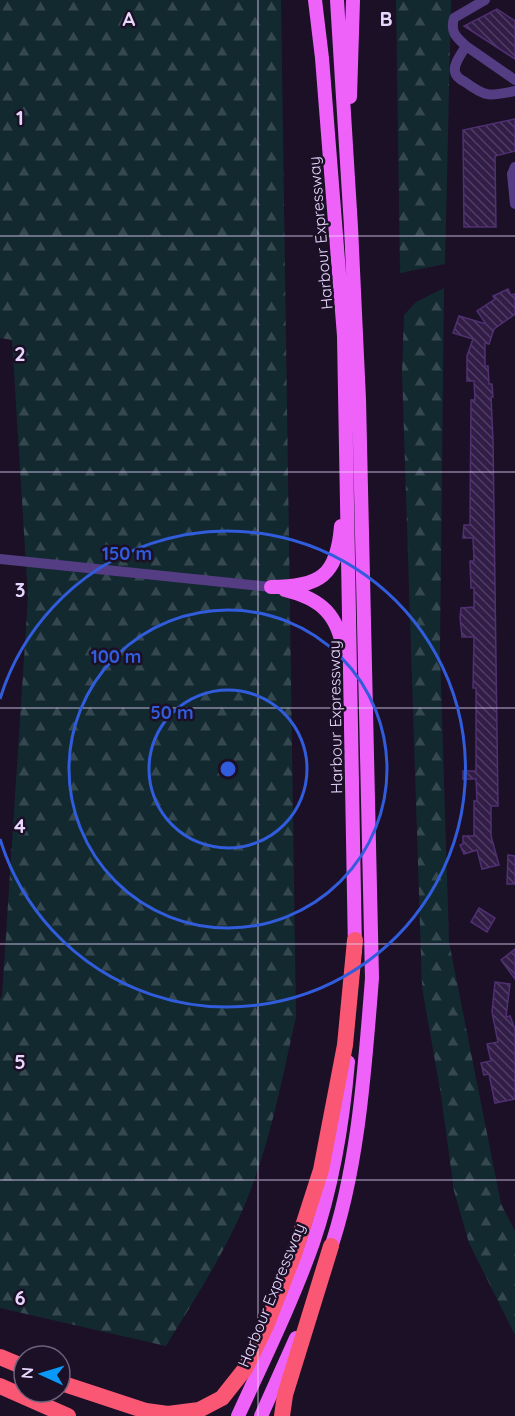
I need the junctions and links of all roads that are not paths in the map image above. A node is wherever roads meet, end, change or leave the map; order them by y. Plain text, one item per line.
1 (315, 0) edge
2 (337, 0) edge
3 (353, 0) edge
4 (485, 0) edge
5 (466, 46) junction
6 (515, 80) edge
7 (515, 91) edge
8 (515, 167) edge
9 (347, 177) junction
10 (515, 204) edge
11 (348, 452) junction
12 (0, 559) edge
13 (271, 587) junction
14 (351, 723) junction
15 (355, 940) junction
16 (331, 1246) junction
17 (0, 1386) edge
18 (72, 1386) edge
19 (72, 1388) edge
20 (0, 1395) edge
21 (44, 1416) edge
22 (68, 1416) edge
23 (130, 1416) edge
24 (238, 1416) edge
25 (261, 1416) edge
26 (282, 1416) edge

1 - 11 main road, Harbour Expressway
2 - 9 main road, Harbour Expressway
3 - 9 main road
4 - 5 street
5 - 6 street
5 - 7 street
8 - 10 street
9 - 16 main road, Harbour Expressway
11 - 13 main road
11 - 14 main road, Harbour Expressway
12 - 13 street
13 - 14 main road
14 - 15 main road, Harbour Expressway
15 - 18 highway
15 - 24 main road, Harbour Expressway
16 - 25 main road, Harbour Expressway
16 - 26 highway
17 - 22 highway
19 - 23 highway
20 - 21 highway

